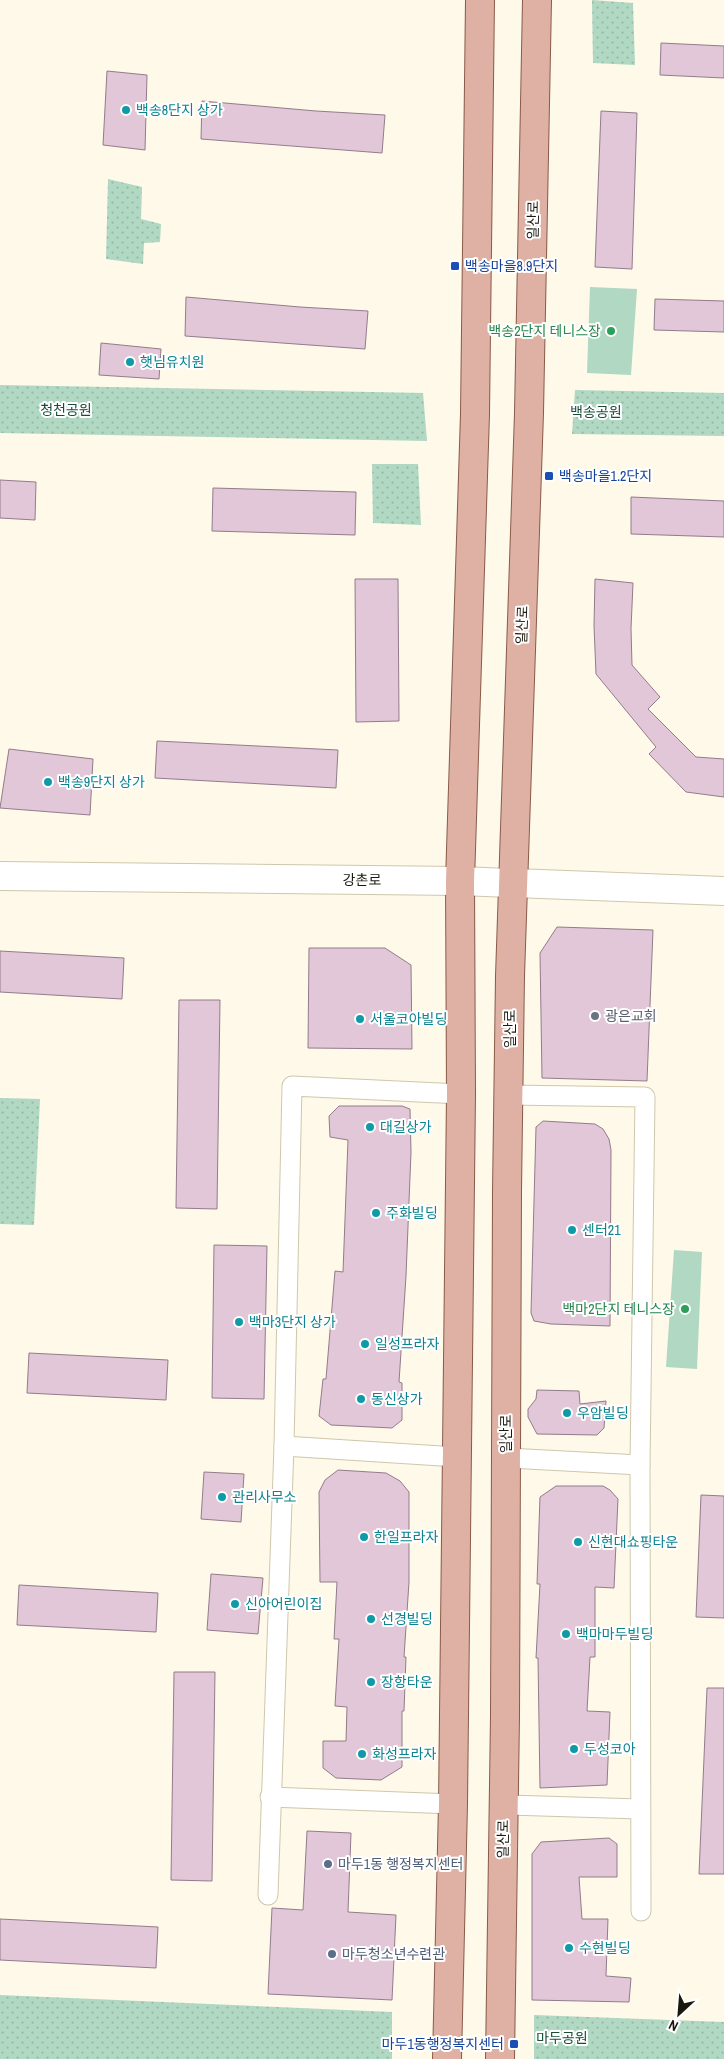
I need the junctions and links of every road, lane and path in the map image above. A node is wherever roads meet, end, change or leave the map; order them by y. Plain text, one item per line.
1 (480, 0) edge
2 (536, 0) edge
3 (0, 876) edge
4 (460, 881) junction
5 (514, 883) junction
6 (724, 891) edge
7 (461, 1094) junction
8 (509, 1095) junction
9 (284, 1446) junction
10 (457, 1457) junction
11 (506, 1458) junction
12 (640, 1465) junction
13 (270, 1797) junction
14 (453, 1804) junction
15 (504, 1805) junction
16 (640, 1809) junction
17 (268, 1895) dead end
18 (641, 1911) dead end
19 (447, 2059) edge
20 (500, 2059) edge

1 - 4 main road
2 - 5 main road, 일산로
3 - 4 main road, 강촌로
4 - 5 main road, 강촌로
4 - 7 main road
5 - 6 main road, 강촌로
5 - 8 main road, 일산로
7 - 9 street
7 - 10 main road
8 - 11 main road, 일산로
8 - 12 street
9 - 10 street
9 - 13 street
10 - 14 main road
11 - 12 street
11 - 15 main road, 일산로
12 - 16 street
13 - 14 street
13 - 17 street
14 - 19 main road
15 - 16 street
15 - 20 main road, 일산로
16 - 18 street

